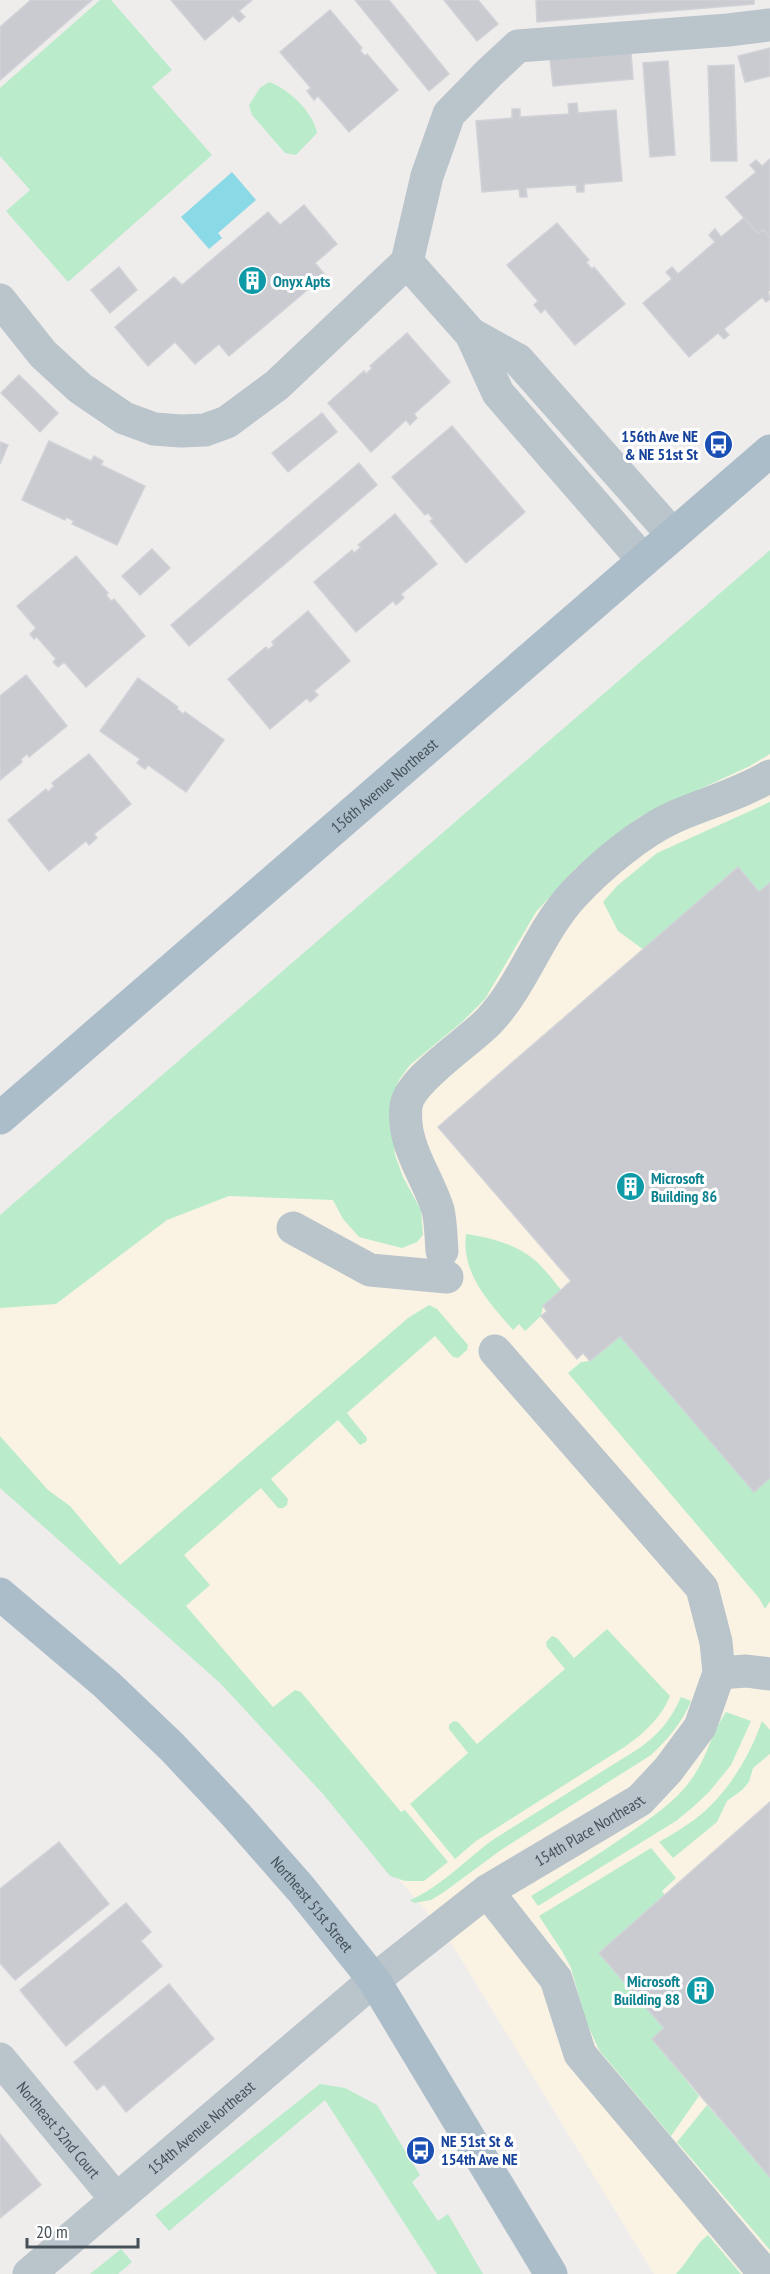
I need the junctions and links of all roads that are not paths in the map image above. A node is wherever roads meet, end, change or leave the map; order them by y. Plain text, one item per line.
1 (770, 25) edge
2 (407, 262) junction
3 (0, 300) edge
4 (471, 334) junction
5 (770, 451) edge
6 (673, 535) junction
7 (643, 560) junction
8 (770, 776) edge
9 (0, 1118) edge
10 (293, 1228) dead end
11 (495, 1351) dead end
12 (0, 1594) edge
13 (719, 1673) junction
14 (770, 1674) edge
15 (487, 1891) junction
16 (374, 1980) junction
17 (0, 2059) edge
18 (116, 2199) junction
19 (29, 2274) edge
20 (551, 2274) edge
21 (765, 2274) edge

1 - 2 street
2 - 3 street
2 - 4 street
4 - 6 street
4 - 7 street
5 - 6 main road, 156th Avenue Northeast
6 - 7 main road, 156th Avenue Northeast
7 - 9 main road, 156th Avenue Northeast
8 - 10 street
11 - 13 street
12 - 16 main road, Northeast 51st Street
13 - 14 street
13 - 15 street, 154th Place Northeast
15 - 16 street, 154th Place Northeast
15 - 21 street
16 - 18 street, 154th Avenue Northeast
16 - 20 main road, Northeast 51st Street
17 - 18 street, Northeast 52nd Court
18 - 19 street, 154th Avenue Northeast

